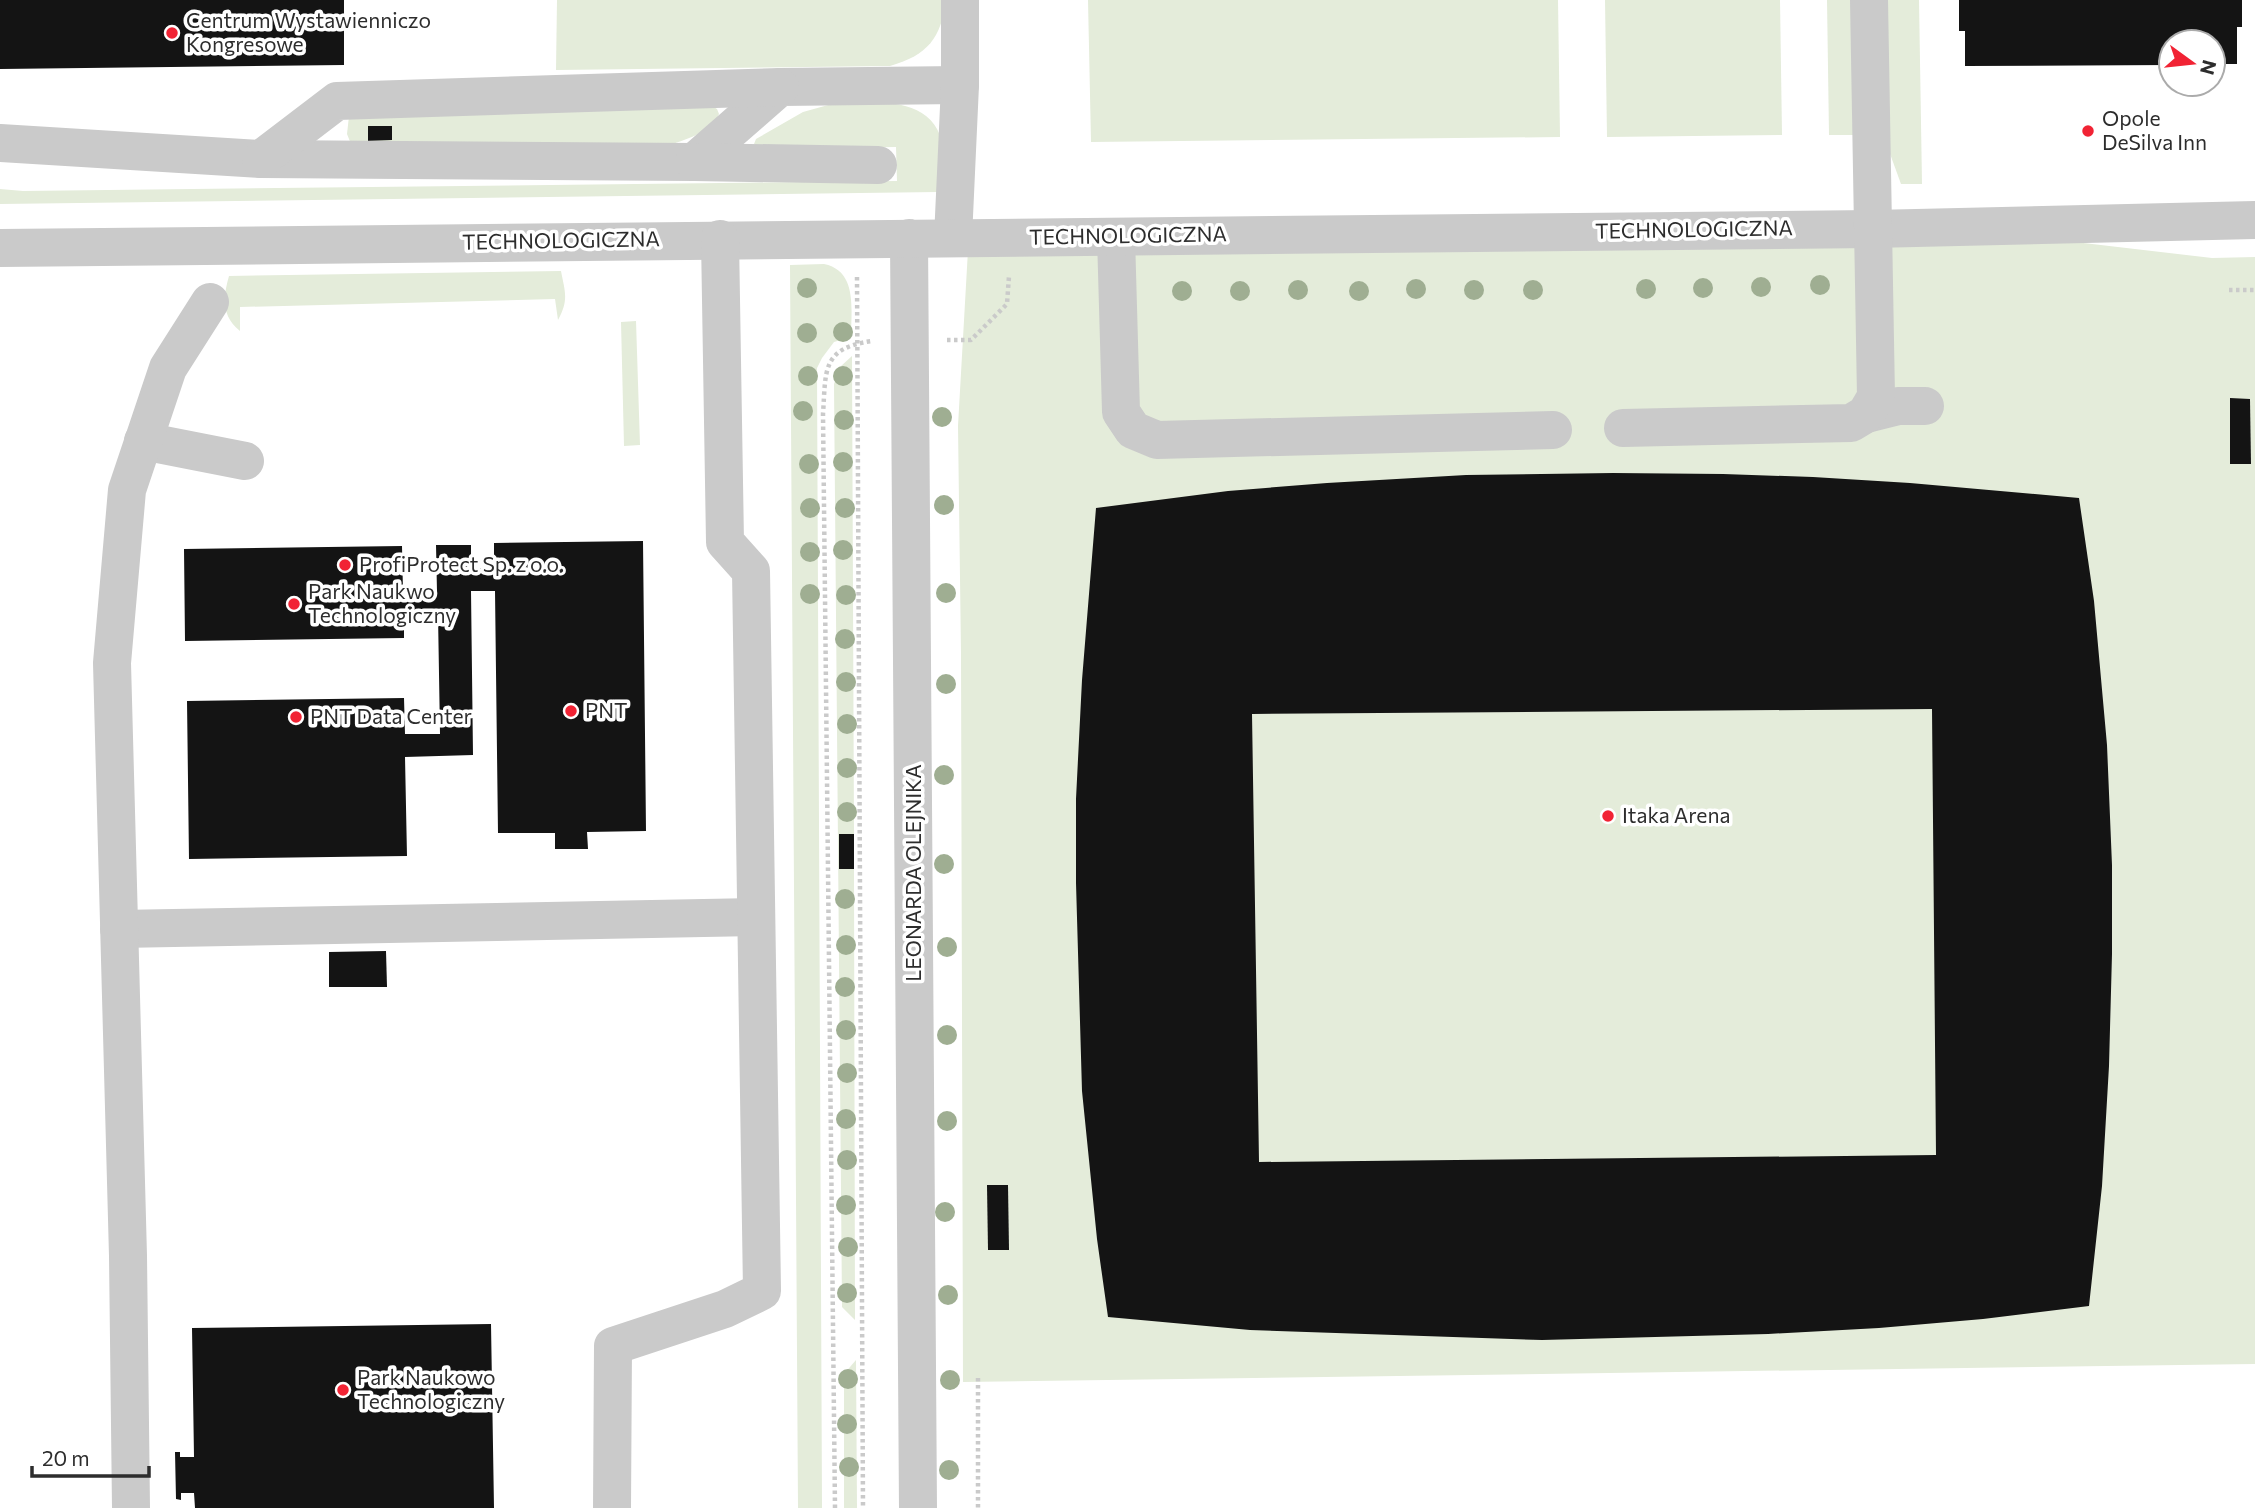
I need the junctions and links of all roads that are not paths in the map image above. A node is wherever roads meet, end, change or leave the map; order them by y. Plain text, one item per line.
1 (960, 0) edge
2 (1870, 0) edge
3 (960, 85) junction
4 (780, 87) junction
5 (0, 143) edge
6 (261, 159) junction
7 (694, 162) junction
8 (878, 165) dead end
9 (2255, 220) edge
10 (1873, 229) junction
11 (1116, 237) junction
12 (909, 238) junction
13 (953, 238) junction
14 (720, 239) junction
15 (0, 248) edge
16 (209, 302) dead end
17 (1925, 406) dead end
18 (1867, 414) junction
19 (1623, 428) dead end
20 (1553, 430) dead end
21 (143, 441) junction
22 (245, 461) dead end
23 (756, 918) junction
24 (119, 929) junction
25 (131, 1508) edge
26 (612, 1508) edge
27 (918, 1508) edge

1 - 3 street
2 - 10 street
3 - 4 street
3 - 13 street
4 - 6 street
4 - 7 street
5 - 6 street
6 - 7 street
7 - 8 street
9 - 10 street, TECHNOLOGICZNA
10 - 11 street, TECHNOLOGICZNA
10 - 18 street
11 - 13 street, TECHNOLOGICZNA
11 - 20 street
12 - 13 street, TECHNOLOGICZNA
12 - 14 street, TECHNOLOGICZNA
12 - 27 street, LEONARDA OLEJNIKA
14 - 15 street, TECHNOLOGICZNA
14 - 23 street
16 - 21 street
17 - 18 street
18 - 19 street
21 - 22 street
21 - 24 street
23 - 24 street
23 - 26 street
24 - 25 street

